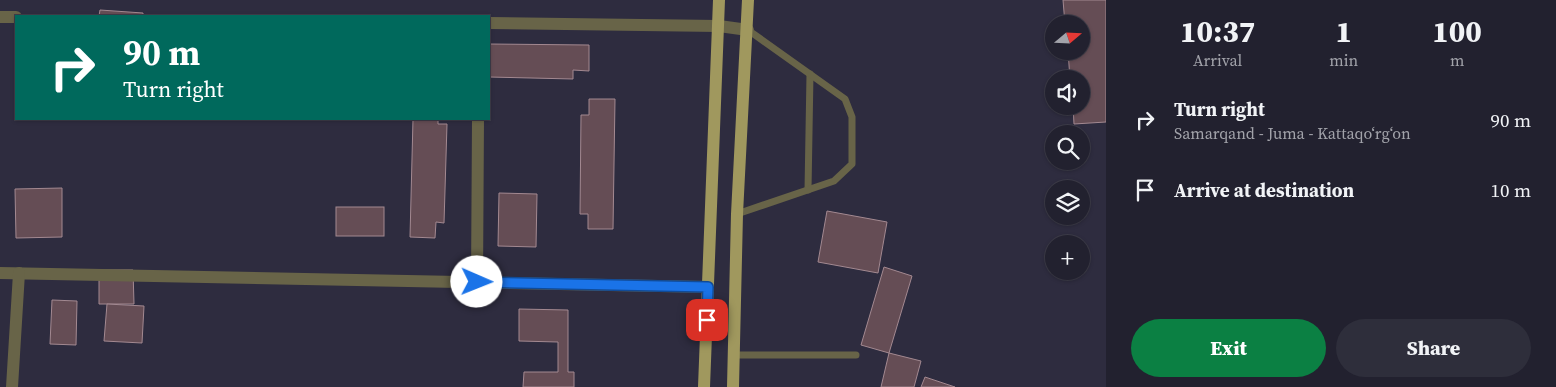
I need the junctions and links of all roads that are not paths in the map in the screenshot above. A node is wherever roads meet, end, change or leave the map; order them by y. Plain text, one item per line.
1 (719, 0) edge
2 (748, 0) edge
3 (0, 17) edge
4 (15, 17) edge
5 (490, 23) edge
6 (719, 26) junction
7 (748, 30) junction
8 (810, 74) junction
9 (478, 120) edge
10 (808, 190) junction
11 (737, 214) junction
12 (0, 273) edge
13 (19, 273) junction
14 (477, 282) junction
15 (708, 287) junction
16 (733, 355) junction
17 (856, 355) dead end
18 (12, 387) edge
19 (704, 387) edge
20 (733, 387) edge

1 - 6 main road
2 - 7 main road
3 - 4 street
5 - 6 street
6 - 7 street
6 - 15 main road
7 - 8 lane
7 - 11 main road
8 - 10 lane
8 - 10 lane
9 - 14 street
10 - 11 lane
11 - 16 main road
12 - 13 street
13 - 14 street
13 - 18 street
14 - 15 street
15 - 19 main road
16 - 17 lane
16 - 20 main road

